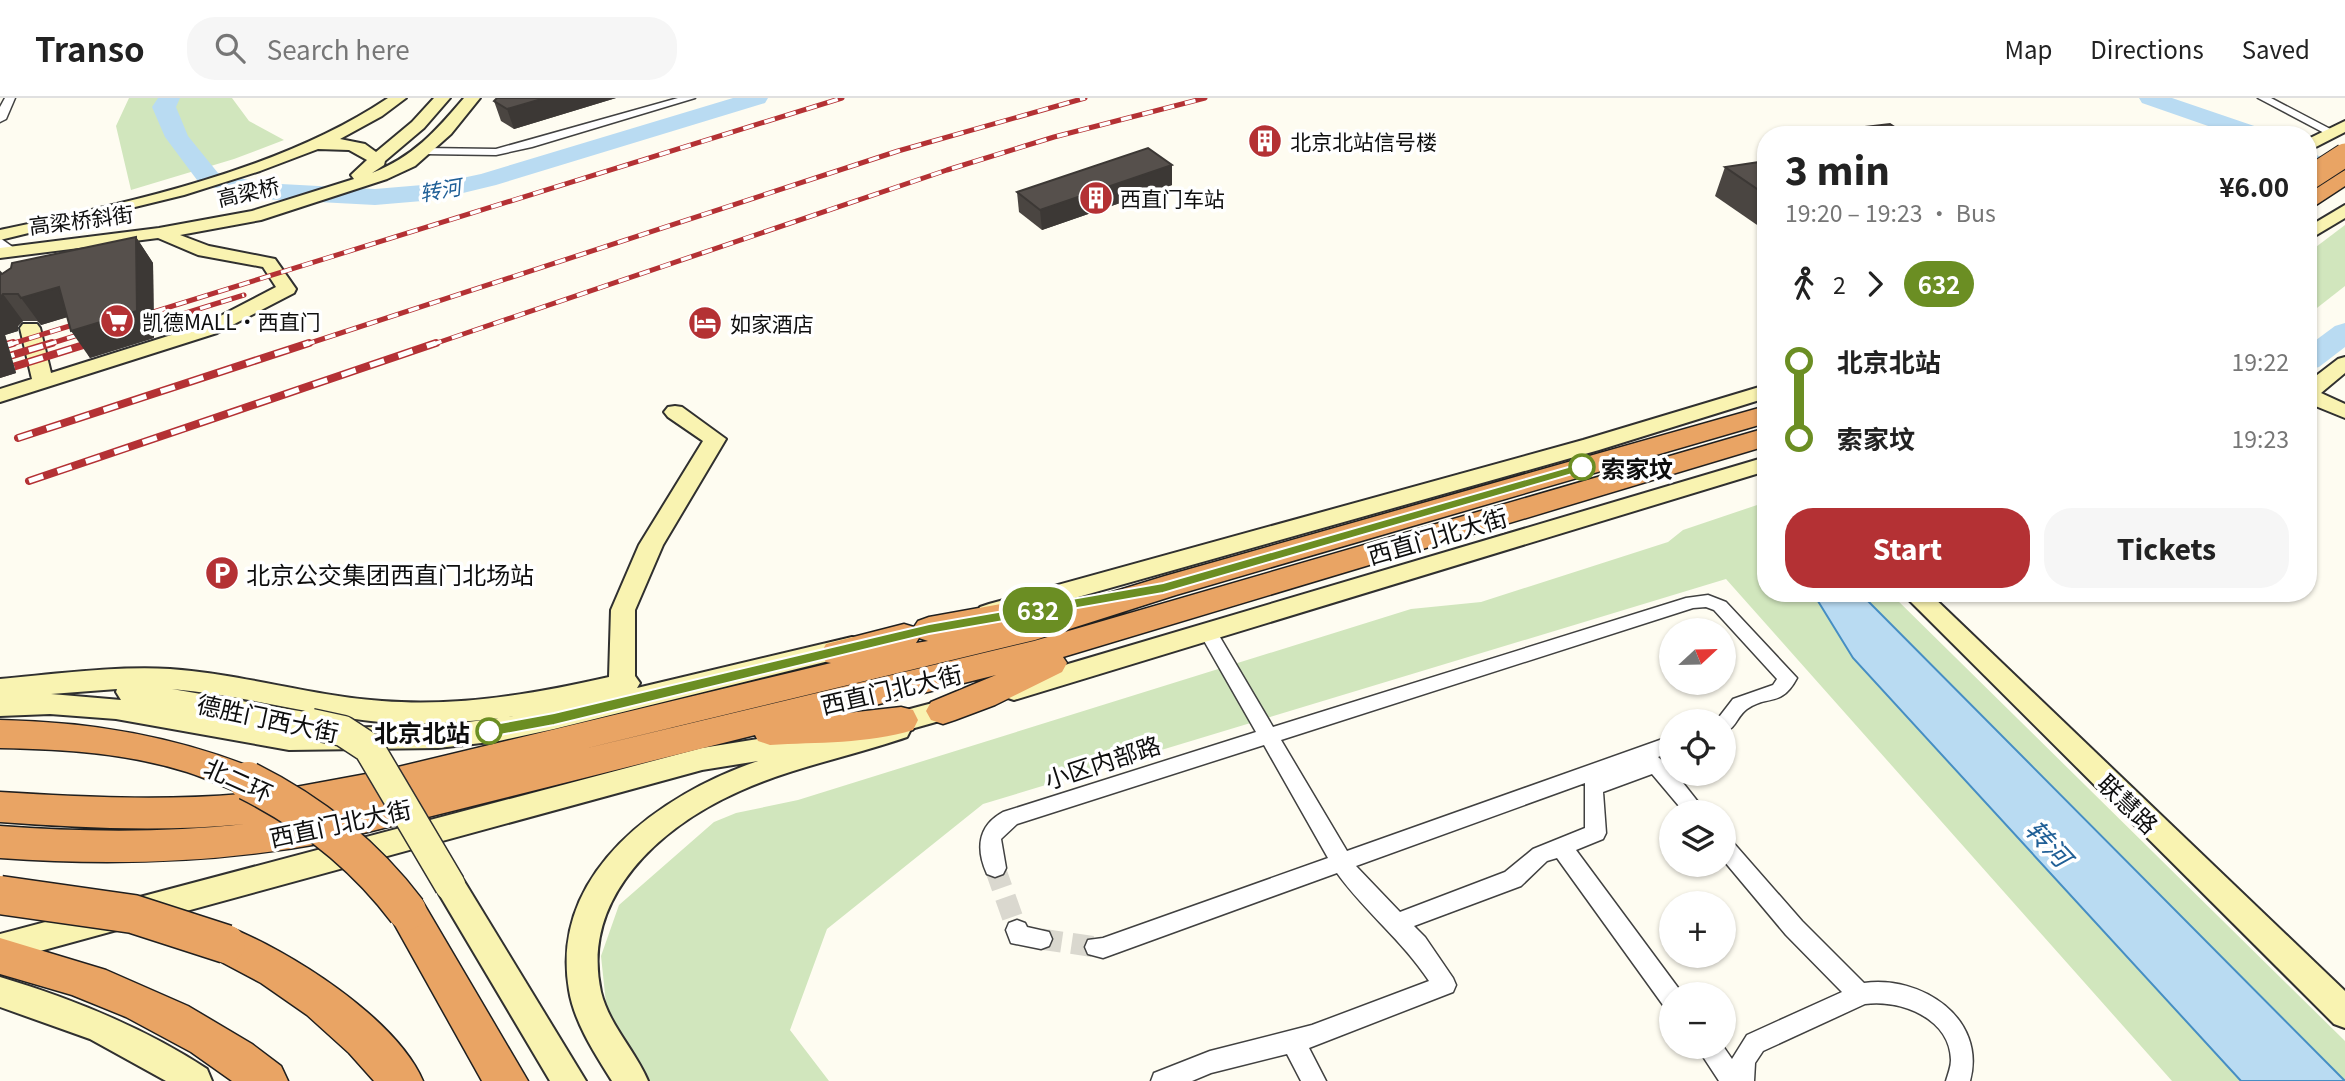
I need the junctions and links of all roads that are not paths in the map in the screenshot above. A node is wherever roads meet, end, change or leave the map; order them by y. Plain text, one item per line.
1 (10, 98) edge
2 (398, 98) edge
3 (442, 98) edge
4 (472, 98) edge
5 (690, 98) edge
6 (2263, 98) edge
7 (0, 119) edge
8 (2341, 132) edge
9 (2317, 142) edge
10 (309, 147) junction
11 (2317, 147) edge
12 (424, 151) junction
13 (2345, 157) edge
14 (378, 162) junction
15 (2317, 174) edge
16 (2345, 176) edge
17 (345, 185) junction
18 (2317, 194) edge
19 (135, 204) joint
20 (2345, 210) edge
21 (2317, 229) edge
22 (159, 233) junction
23 (2, 245) edge
24 (14, 270) edge
25 (30, 328) dead end
26 (2345, 363) edge
27 (43, 382) junction
28 (2317, 385) edge
29 (1757, 394) edge
30 (0, 396) edge
31 (2317, 396) edge
32 (675, 412) dead end
33 (2345, 412) edge
34 (1757, 417) edge
35 (1757, 440) edge
36 (1757, 467) edge
37 (1165, 587) junction
38 (1923, 602) edge
39 (1144, 621) junction
40 (1208, 632) junction
41 (917, 633) junction
42 (814, 655) junction
43 (622, 684) junction
44 (27, 686) junction
45 (0, 689) edge
46 (0, 706) edge
47 (1736, 709) edge
48 (943, 711) junction
49 (901, 720) junction
50 (692, 722) junction
51 (0, 734) edge
52 (1268, 735) junction
53 (1659, 748) edge
54 (1686, 800) edge
55 (0, 807) edge
56 (0, 842) edge
57 (1561, 847) junction
58 (1736, 860) edge
59 (1341, 861) junction
60 (995, 868) tunnel mouth
61 (0, 895) edge
62 (1397, 923) junction
63 (1017, 930) dead end
64 (1041, 939) tunnel mouth
65 (1096, 947) tunnel mouth
66 (0, 948) edge
67 (0, 956) edge
68 (1660, 982) edge
69 (0, 992) edge
70 (1860, 996) junction
71 (2345, 1013) edge
72 (1293, 1041) junction
73 (1717, 1059) edge
74 (195, 1081) edge
75 (266, 1081) edge
76 (401, 1081) edge
77 (506, 1081) edge
78 (569, 1081) edge
79 (631, 1081) edge
80 (1163, 1081) edge
81 (1314, 1081) edge
82 (1733, 1081) edge
83 (1742, 1081) edge
84 (1958, 1081) edge

1 - 7 street
2 - 10 street
3 - 14 street
4 - 12 street
5 - 12 street
6 - 8 street
8 - 9 street
10 - 14 street
10 - 19 street, 高梁桥
11 - 13 street
12 - 17 street
13 - 15 highway, bridge
14 - 17 street
16 - 18 highway
17 - 22 street, 高梁桥
19 - 23 street, 高梁桥斜街
20 - 21 street
22 - 23 street, 高梁桥斜街
22 - 27 street
23 - 24 street
25 - 27 street
26 - 28 street
27 - 30 street
29 - 41 street, 西直门北大街
31 - 33 street
32 - 43 street
34 - 37 highway, 西直门北大街
35 - 39 highway, 西直门北大街
36 - 40 street, 西直门北大街
37 - 41 highway
37 - 50 highway, 西直门北大街
38 - 71 street, 联慧路
39 - 48 highway
39 - 50 highway, 西直门北大街
40 - 48 street, 西直门北大街
40 - 52 street
41 - 42 street, 西直门北大街
41 - 50 highway
42 - 43 street
42 - 46 street, 西直门北大街
43 - 44 street
44 - 45 street
44 - 78 street, 德胜门西大街, bridge
47 - 52 street
48 - 49 street
48 - 79 street
49 - 50 highway
49 - 66 street
50 - 55 highway, 西直门北大街
50 - 56 highway, 西直门北大街
51 - 77 highway, 北二环, bridge
52 - 59 street
52 - 60 street, 小区内部路
53 - 59 street
54 - 57 street
57 - 62 street
57 - 68 street
58 - 70 street
59 - 62 street
59 - 65 street
61 - 76 highway, bridge
62 - 72 street
63 - 64 street
67 - 75 highway
69 - 74 street
70 - 83 street
70 - 84 street
72 - 80 street
72 - 81 street
73 - 82 street

